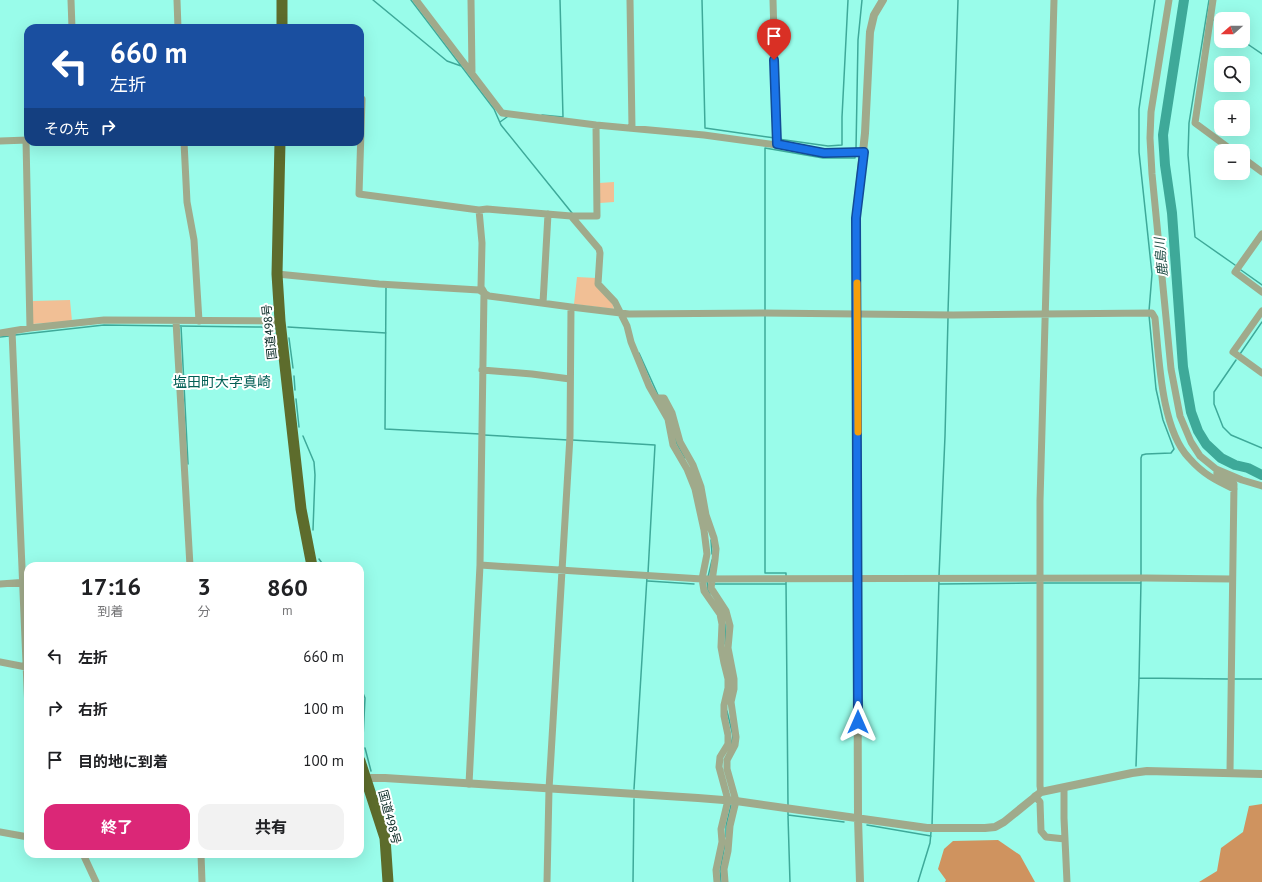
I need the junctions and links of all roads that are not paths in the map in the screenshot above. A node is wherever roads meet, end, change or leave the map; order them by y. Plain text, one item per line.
1 (70, 0) edge
2 (177, 0) edge
3 (282, 0) edge
4 (416, 0) edge
5 (471, 0) edge
6 (630, 0) edge
7 (773, 0) edge
8 (883, 0) edge
9 (1054, 0) edge
10 (1169, 0) edge
11 (1213, 0) edge
12 (72, 24) edge
13 (178, 24) edge
14 (282, 24) edge
15 (472, 73) junction
16 (596, 125) junction
17 (632, 128) junction
18 (24, 140) edge
19 (0, 141) edge
20 (777, 144) junction
21 (1224, 144) edge
22 (27, 146) edge
23 (184, 146) edge
24 (280, 146) edge
25 (360, 146) edge
26 (858, 152) junction
27 (1250, 163) edge
28 (1262, 172) edge
29 (479, 210) junction
30 (548, 214) junction
31 (574, 216) junction
32 (1262, 234) edge
33 (278, 274) junction
34 (484, 292) junction
35 (1262, 292) edge
36 (543, 303) junction
37 (571, 307) junction
38 (1262, 311) edge
39 (619, 312) junction
40 (858, 314) junction
41 (1046, 314) junction
42 (176, 321) junction
43 (199, 321) junction
44 (280, 321) junction
45 (30, 328) junction
46 (12, 331) junction
47 (0, 332) edge
48 (482, 370) junction
49 (1262, 373) edge
50 (570, 379) junction
51 (656, 398) junction
52 (1216, 469) junction
53 (1262, 486) edge
54 (1234, 489) junction
55 (190, 562) edge
56 (311, 562) edge
57 (24, 564) edge
58 (480, 565) junction
59 (562, 571) junction
60 (858, 578) junction
61 (702, 579) junction
62 (711, 579) junction
63 (1232, 579) junction
64 (1040, 582) junction
65 (24, 583) edge
66 (0, 584) edge
67 (0, 662) edge
68 (24, 667) edge
69 (1230, 772) junction
70 (1262, 774) edge
71 (364, 776) edge
72 (365, 780) junction
73 (470, 784) junction
74 (1064, 788) junction
75 (550, 789) junction
76 (1038, 794) junction
77 (732, 801) junction
78 (858, 818) junction
79 (0, 832) edge
80 (24, 836) edge
81 (1065, 839) junction
82 (85, 858) edge
83 (201, 858) edge
84 (96, 882) edge
85 (202, 882) edge
86 (388, 882) edge
87 (547, 882) edge
88 (717, 882) edge
89 (725, 882) edge
90 (860, 882) edge
91 (1067, 882) edge

1 - 12 street
2 - 13 street
3 - 14 highway
4 - 15 street
5 - 15 street
6 - 17 street
7 - 20 street
8 - 26 street
9 - 41 street
10 - 52 street
11 - 21 street
15 - 16 street
16 - 17 street
16 - 31 street
17 - 20 street
18 - 19 street
20 - 26 street
22 - 45 street
23 - 43 street
24 - 33 highway, 国道498号
25 - 29 street
26 - 40 street
27 - 28 street
29 - 30 street
29 - 34 street
30 - 31 street
30 - 36 street
31 - 39 street
32 - 35 street
33 - 34 street
33 - 44 highway, 国道498号
34 - 36 street
34 - 48 street
36 - 37 street
37 - 39 street
37 - 50 street
38 - 49 street
39 - 40 street
39 - 51 street
40 - 41 street
40 - 60 street
41 - 54 street
41 - 64 street
42 - 43 street
42 - 45 street
42 - 55 street
43 - 44 street
44 - 56 highway, 国道498号
45 - 46 street
46 - 47 street
46 - 57 street
48 - 50 street
48 - 58 street
50 - 59 street
51 - 61 street
51 - 62 street
52 - 53 street
52 - 54 street
54 - 63 street
58 - 59 street
58 - 73 street
59 - 61 street
59 - 75 street
60 - 62 street
60 - 64 street
60 - 78 street
61 - 62 street
61 - 77 street
62 - 77 street
63 - 64 street
63 - 69 street
64 - 76 street
65 - 66 street
67 - 68 street
69 - 70 street
69 - 74 street
71 - 72 highway, 国道498号
72 - 73 street
72 - 86 highway, 国道498号
73 - 75 street
74 - 76 street
74 - 81 street
75 - 77 street
75 - 87 street
76 - 78 street
76 - 81 street
77 - 78 street
77 - 88 street
77 - 89 street
78 - 90 street
79 - 80 street
81 - 91 street
82 - 84 street
83 - 85 street

